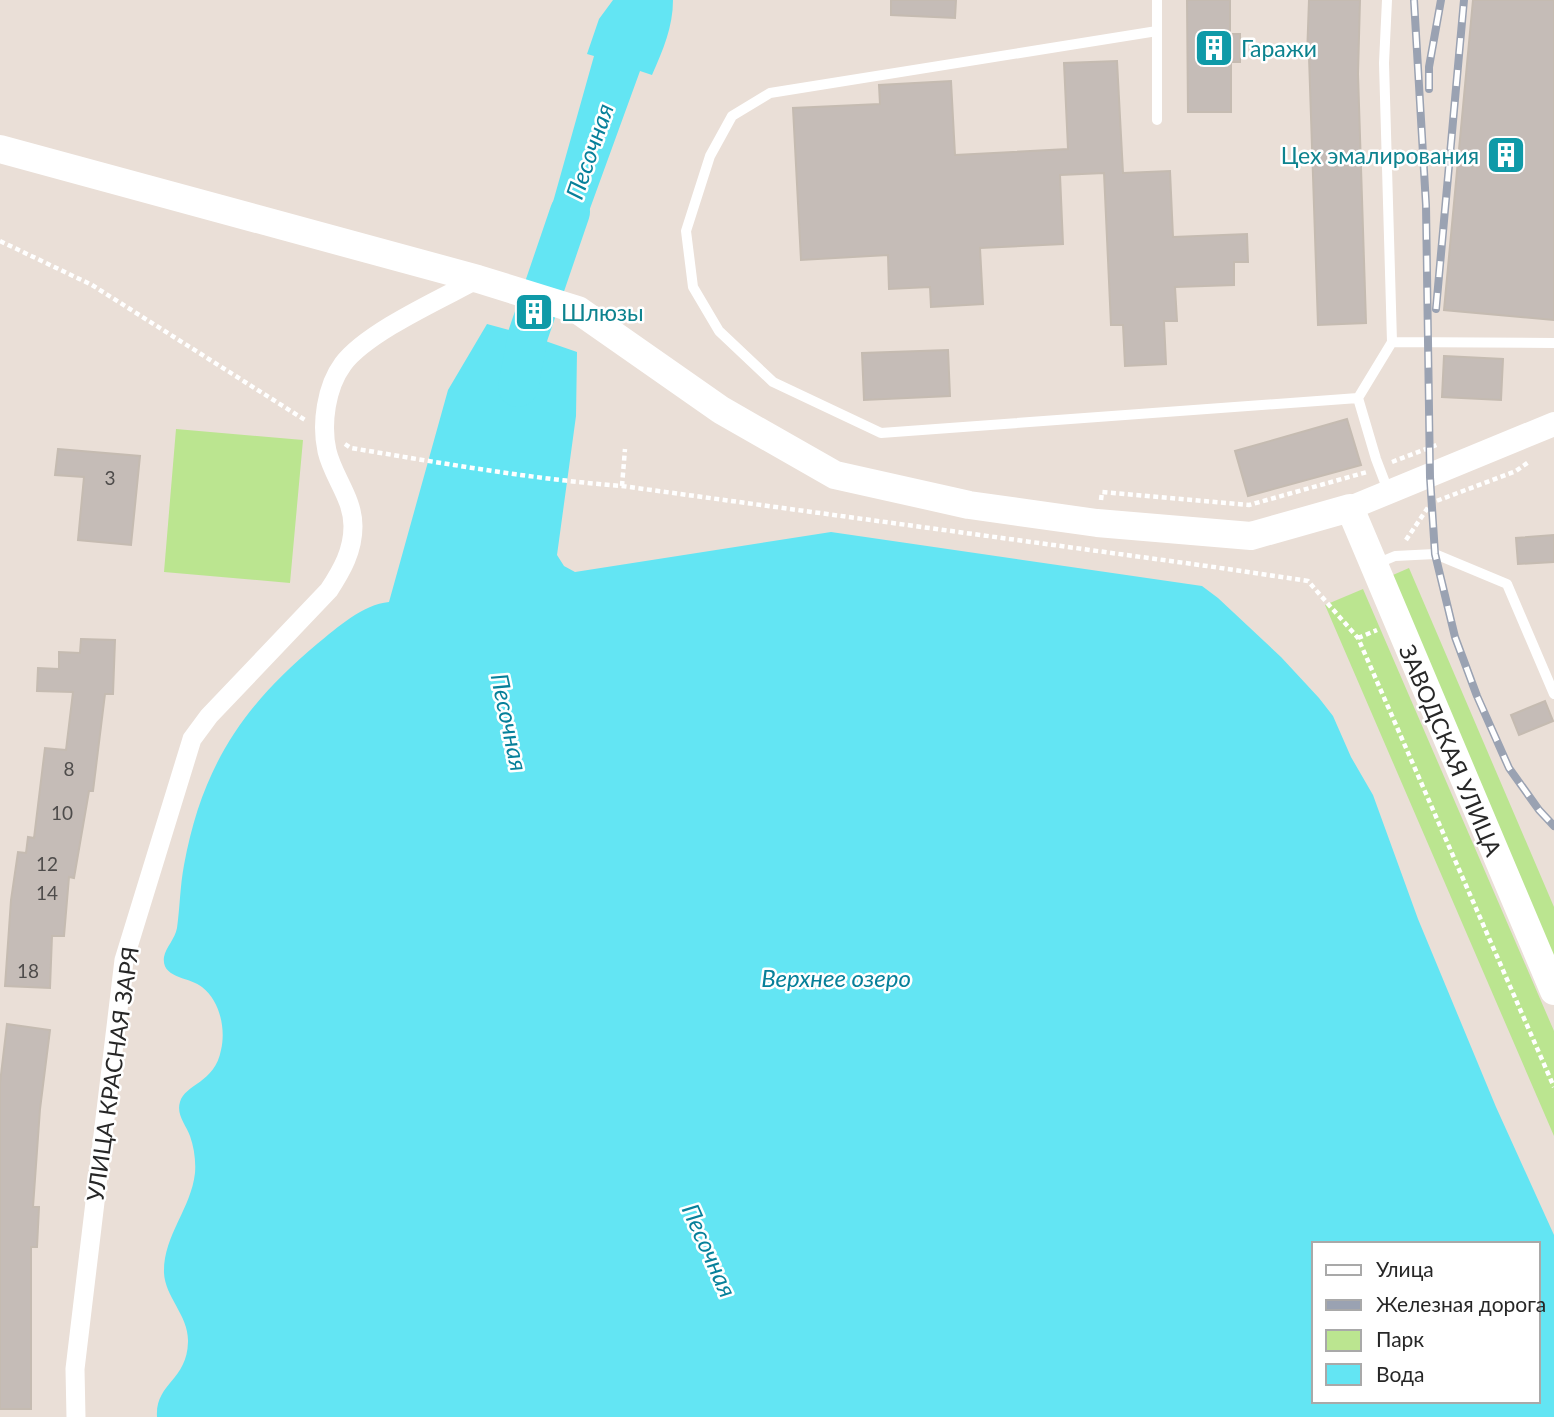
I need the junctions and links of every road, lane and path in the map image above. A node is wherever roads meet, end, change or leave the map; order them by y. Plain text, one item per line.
1 (1157, 0) edge
2 (1387, 0) edge
3 (1157, 31) junction
4 (1157, 120) dead end
5 (0, 149) edge
6 (0, 241) edge
7 (478, 279) junction
8 (1392, 342) junction
9 (1554, 343) edge
10 (1357, 398) junction
11 (1554, 424) edge
12 (326, 433) junction
13 (1441, 443) dead end
14 (625, 449) dead end
15 (1535, 458) dead end
16 (1391, 462) dead end
17 (1379, 467) dead end
18 (622, 486) junction
19 (1389, 493) junction
20 (1350, 508) junction
21 (1096, 537) junction
22 (1384, 561) junction
23 (1554, 694) edge
24 (1554, 991) edge
25 (1554, 1087) edge
26 (76, 1417) edge

1 - 3 lane
2 - 8 lane
3 - 4 lane
3 - 10 lane
5 - 7 main road
6 - 12 path
7 - 12 street
7 - 21 main road
8 - 9 lane
8 - 10 lane
10 - 19 lane
11 - 19 street
12 - 18 path
12 - 26 street, УЛИЦА КРАСНАЯ ЗАРЯ
13 - 16 path
14 - 18 path
15 - 22 path
17 - 21 path
18 - 21 path
19 - 20 street
20 - 21 main road
20 - 22 main road, ЗАВОДСКАЯ УЛИЦА
21 - 25 path
22 - 23 lane
22 - 24 main road, ЗАВОДСКАЯ УЛИЦА

